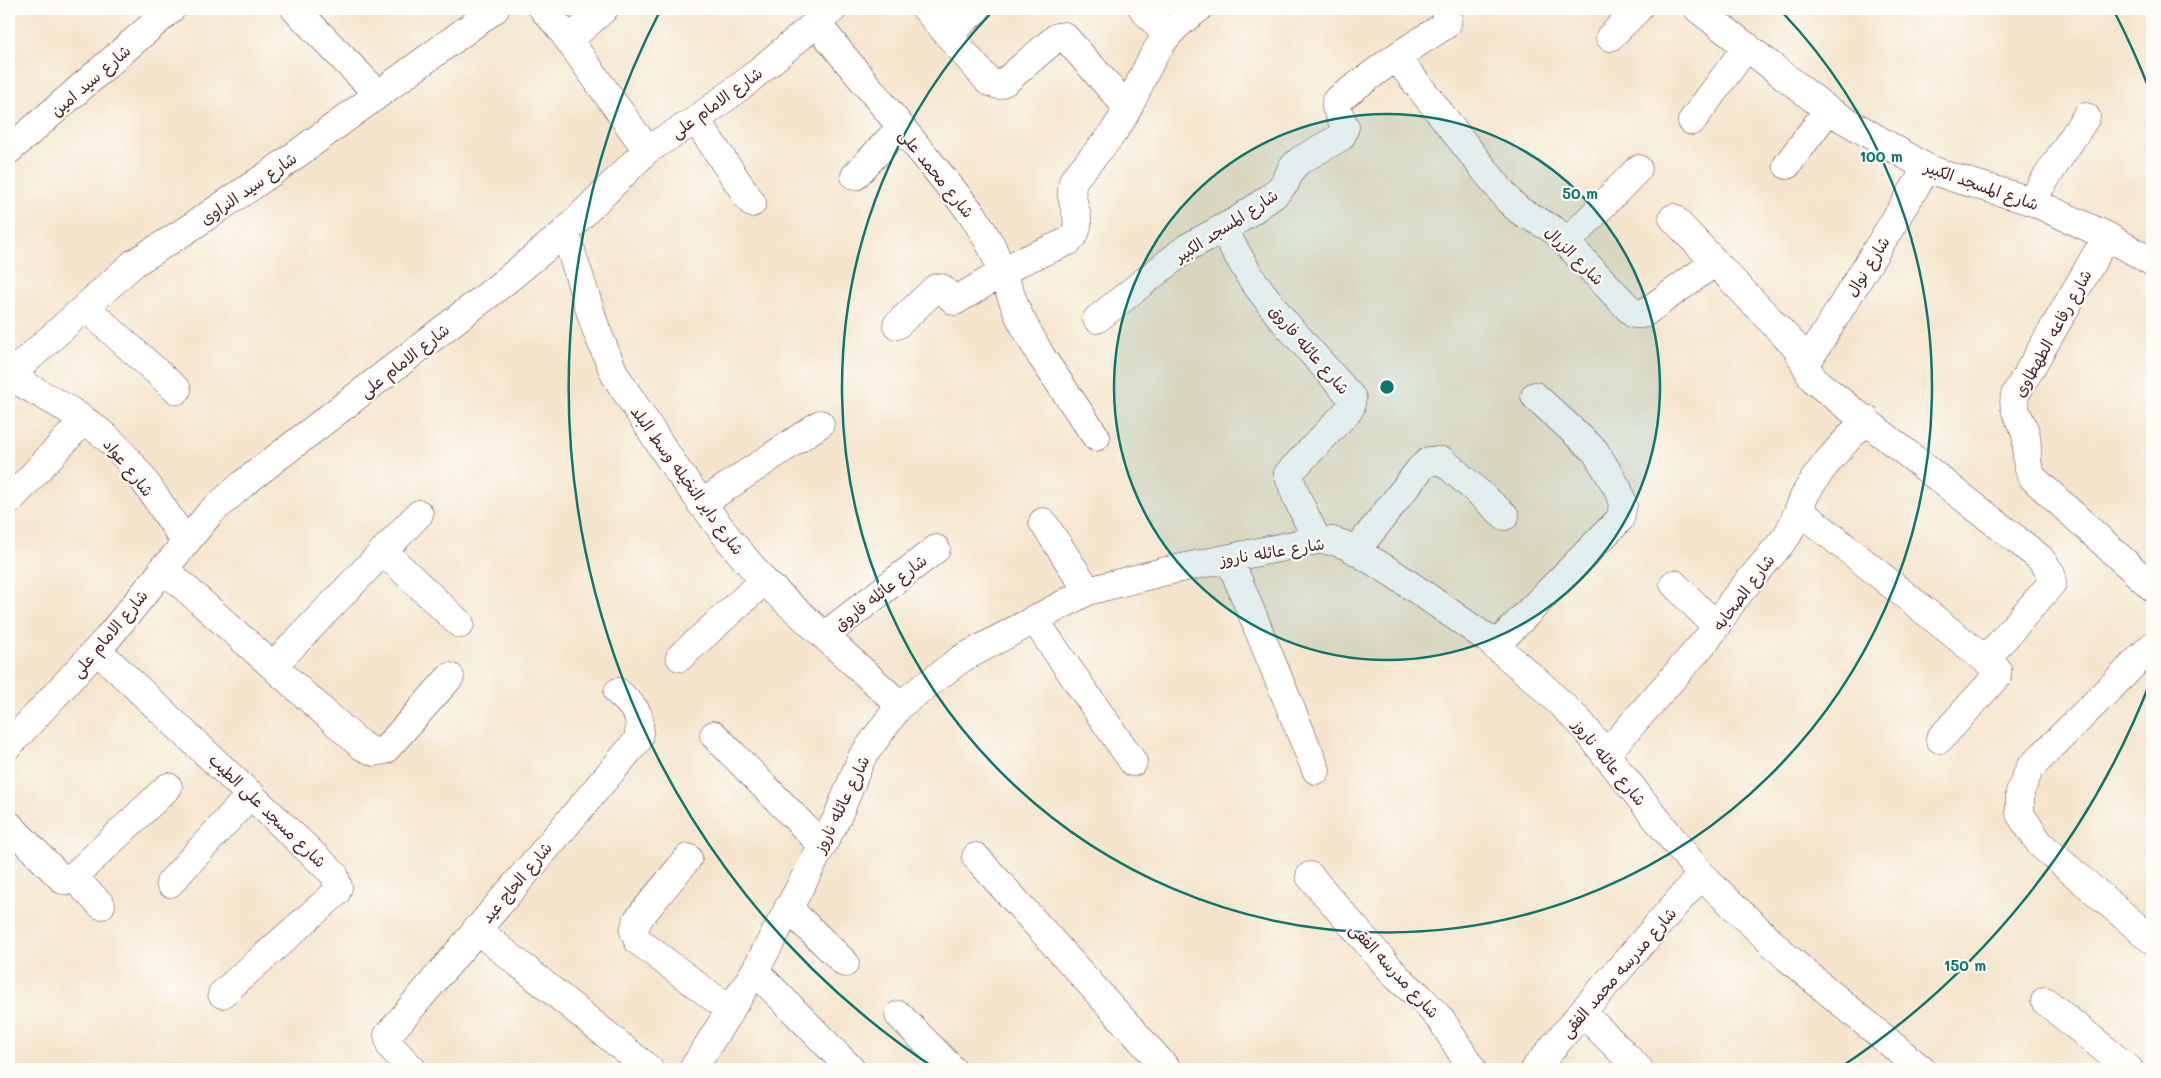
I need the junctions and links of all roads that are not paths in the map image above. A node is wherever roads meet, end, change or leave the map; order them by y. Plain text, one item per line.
1 (171, 9) edge
2 (295, 9) edge
3 (495, 9) edge
4 (543, 9) edge
5 (604, 9) edge
6 (926, 9) edge
7 (976, 9) edge
8 (1143, 9) edge
9 (1198, 9) edge
10 (1444, 9) edge
11 (1638, 9) edge
12 (1698, 9) edge
13 (825, 16) edge
14 (1167, 34) junction
15 (948, 35) junction
16 (1610, 37) dead end
17 (569, 40) junction
18 (1747, 46) junction
19 (1396, 56) junction
20 (378, 94) junction
21 (1128, 108) junction
22 (1828, 110) junction
23 (2086, 117) dead end
24 (696, 120) junction
25 (1692, 121) dead end
26 (900, 128) junction
27 (9, 150) edge
28 (647, 150) junction
29 (1787, 165) dead end
30 (1927, 168) junction
31 (1638, 169) dead end
32 (855, 176) dead end
33 (2031, 201) junction
34 (752, 203) dead end
35 (1673, 218) dead end
36 (1223, 229) junction
37 (564, 232) junction
38 (2107, 236) junction
39 (1567, 242) junction
40 (2152, 262) edge
41 (1714, 263) junction
42 (1002, 272) junction
43 (84, 307) junction
44 (1098, 319) dead end
45 (897, 325) dead end
46 (1806, 364) junction
47 (9, 376) edge
48 (177, 390) dead end
49 (1534, 396) dead end
50 (1866, 419) junction
51 (84, 420) junction
52 (820, 424) dead end
53 (1096, 437) dead end
54 (9, 501) edge
55 (702, 504) junction
56 (1800, 511) junction
57 (419, 514) dead end
58 (1505, 516) dead end
59 (1043, 522) dead end
60 (1317, 540) junction
61 (185, 541) junction
62 (936, 549) dead end
63 (383, 551) junction
64 (1356, 551) junction
65 (1229, 558) junction
66 (163, 568) junction
67 (764, 581) junction
68 (1674, 584) dead end
69 (2152, 587) edge
70 (1088, 591) junction
71 (1034, 619) junction
72 (460, 624) dead end
73 (1716, 626) junction
74 (824, 636) junction
75 (1495, 646) junction
76 (2152, 646) edge
77 (97, 650) junction
78 (680, 657) dead end
79 (1986, 659) junction
80 (273, 666) junction
81 (450, 677) dead end
82 (618, 692) dead end
83 (900, 705) junction
84 (714, 735) dead end
85 (1940, 739) dead end
86 (9, 745) edge
87 (1605, 755) junction
88 (1132, 762) dead end
89 (1316, 770) dead end
90 (168, 786) dead end
91 (251, 794) junction
92 (9, 825) edge
93 (822, 845) junction
94 (688, 858) dead end
95 (976, 858) dead end
96 (1701, 875) junction
97 (1310, 876) dead end
98 (74, 878) junction
99 (170, 883) dead end
100 (101, 905) dead end
101 (788, 908) junction
102 (476, 929) junction
103 (2152, 940) edge
104 (845, 963) dead end
105 (755, 971) junction
106 (222, 994) dead end
107 (2045, 1001) dead end
108 (730, 1010) junction
109 (1582, 1012) junction
110 (899, 1015) dead end
111 (412, 1069) edge
112 (649, 1069) edge
113 (693, 1069) edge
114 (851, 1069) edge
115 (952, 1069) edge
116 (1167, 1069) edge
117 (1472, 1069) edge
118 (1536, 1069) edge
119 (1638, 1069) edge
120 (1921, 1069) edge
121 (2129, 1069) edge

1 - 27 street, شارع سيد امين
2 - 20 street
3 - 20 street, شارع سيد النراوى
4 - 17 street
5 - 17 street
6 - 15 street
7 - 15 street
8 - 14 street
9 - 14 street
10 - 19 street, شارع المسجد الكبير
11 - 16 street
12 - 18 street, شارع المسجد الكبير
13 - 24 street, شارع الامام على
13 - 26 street, شارع محمد على
14 - 21 street
15 - 21 street
17 - 28 street
18 - 22 street, شارع المسجد الكبير
18 - 25 street
19 - 36 street, شارع المسجد الكبير
19 - 39 street, شارع الزرال
20 - 43 street, شارع سيد النراوى
21 - 42 street
22 - 29 street
22 - 30 street, شارع المسجد الكبير
23 - 33 street
24 - 28 street, شارع الامام على
24 - 34 street
26 - 32 street
26 - 42 street, شارع محمد على
28 - 37 street, شارع الامام على
30 - 33 street, شارع المسجد الكبير
30 - 46 street, شارع نوال
31 - 39 street
33 - 38 street, شارع المسجد الكبير
35 - 41 street
36 - 44 street, شارع المسجد الكبير
36 - 60 street, شارع عائله فاروق
37 - 55 street, شارع داير النخيله وسط البلد
37 - 61 street, شارع الامام على
38 - 40 street, شارع المسجد الكبير
38 - 69 street, شارع رفاعه الطهطاوى
39 - 41 street, شارع الزرال
41 - 46 street
42 - 45 street
42 - 53 street, شارع محمد على
43 - 47 street, شارع سيد النراوى
43 - 48 street
46 - 50 street
47 - 51 street, شارع عواد
49 - 75 street
50 - 56 street, شارع الصحابه
50 - 79 street
51 - 54 street
51 - 61 street, شارع عواد
52 - 55 street
55 - 67 street, شارع داير النخيله وسط البلد
56 - 73 street, شارع الصحابه
56 - 79 street
57 - 63 street
58 - 64 street
59 - 70 street
60 - 64 street, شارع عائله ناروز
60 - 65 street, شارع عائله ناروز
61 - 66 street, شارع الامام على
62 - 74 street, شارع عائله فاروق
63 - 72 street
63 - 80 street
64 - 75 street, شارع عائله ناروز
65 - 70 street, شارع عائله ناروز
65 - 89 street
66 - 77 street, شارع الامام على
66 - 80 street
67 - 74 street, شارع داير النخيله وسط البلد
67 - 78 street
68 - 73 street
70 - 71 street, شارع عائله ناروز
71 - 83 street, شارع عائله ناروز
71 - 88 street
73 - 87 street, شارع الصحابه
74 - 83 street, شارع داير النخيله وسط البلد
75 - 87 street, شارع عائله ناروز
76 - 103 street
77 - 86 street, شارع الامام على
77 - 91 street, شارع مسجد على الطيب
79 - 85 street
80 - 81 street
82 - 102 street, شارع الحاج عيد
83 - 93 street, شارع عائله ناروز
84 - 93 street
87 - 96 street, شارع عائله ناروز
90 - 98 street
91 - 99 street
91 - 106 street, شارع مسجد على الطيب
92 - 98 street
93 - 101 street, شارع عائله ناروز
94 - 108 street
95 - 116 street
96 - 109 street, شارع مدرسه محمد الفقى
96 - 120 street, شارع عائله ناروز
97 - 117 street, شارع مدرسه الفقى
98 - 100 street
101 - 104 street
101 - 105 street, شارع عائله ناروز
102 - 111 street, شارع الحاج عيد
102 - 112 street
105 - 108 street, شارع عائله ناروز
105 - 114 street
107 - 121 street
108 - 113 street, شارع عائله ناروز
109 - 118 street, شارع مدرسه محمد الفقى
109 - 119 street
110 - 115 street

